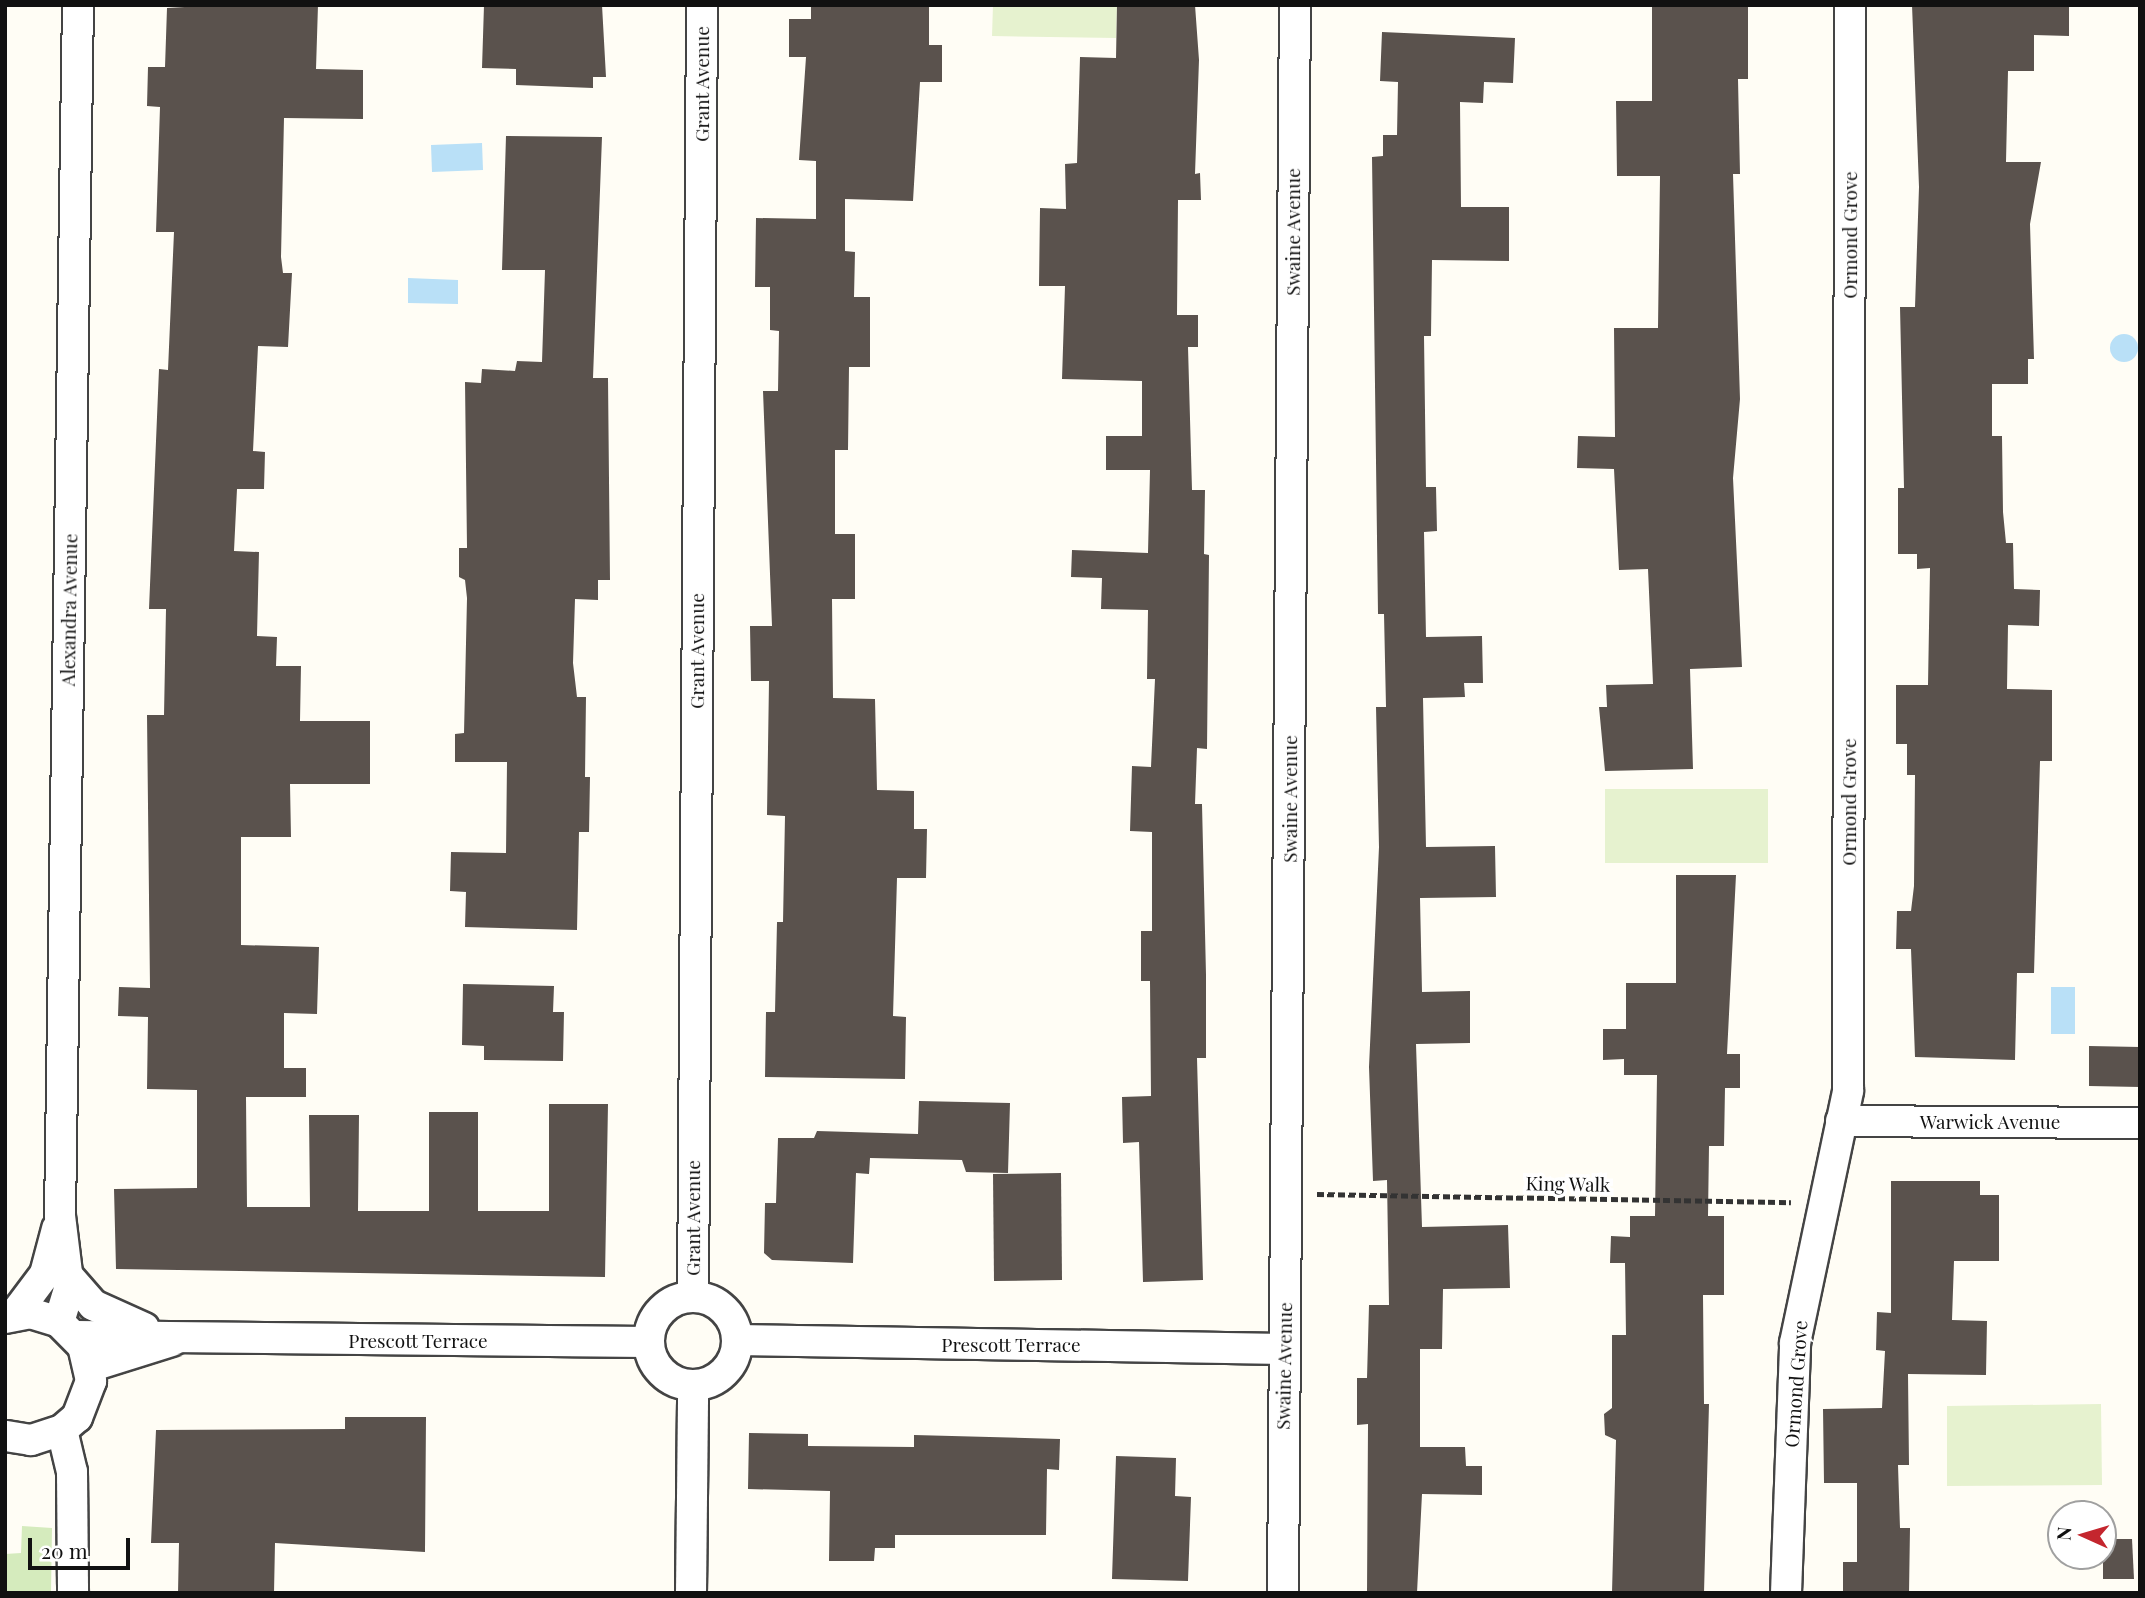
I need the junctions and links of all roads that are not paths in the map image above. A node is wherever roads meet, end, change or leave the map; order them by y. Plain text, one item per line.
1 (78, 5) edge
2 (702, 5) edge
3 (1295, 5) edge
4 (1850, 5) edge
5 (1841, 1121) junction
6 (2140, 1123) edge
7 (60, 1216) junction
8 (68, 1276) junction
9 (692, 1297) junction
10 (10, 1316) edge
11 (67, 1329) junction
12 (175, 1335) junction
13 (738, 1340) junction
14 (648, 1342) junction
15 (1284, 1349) junction
16 (89, 1367) junction
17 (693, 1386) junction
18 (62, 1430) junction
19 (5, 1436) edge
20 (73, 1593) edge
21 (691, 1593) edge
22 (1283, 1593) edge
23 (1786, 1593) edge

1 - 7 street, Alexandra Avenue
2 - 9 street, Grant Avenue
3 - 15 street, Swaine Avenue
4 - 5 street, Ormond Grove
5 - 6 street, Warwick Avenue
5 - 23 street, Ormond Grove
7 - 8 street, Alexandra Avenue
7 - 10 street, Alexandra Avenue
8 - 11 street, Alexandra Avenue
8 - 12 street
9 - 13 street
9 - 14 street
10 - 11 street, Prescott Terrace
11 - 12 street, Prescott Terrace
11 - 16 street
12 - 14 street, Prescott Terrace
12 - 16 street, Prescott Terrace
13 - 15 street, Prescott Terrace
13 - 17 street
14 - 17 street
15 - 22 street, Swaine Avenue
16 - 18 street
17 - 21 street
18 - 19 street
18 - 20 street

